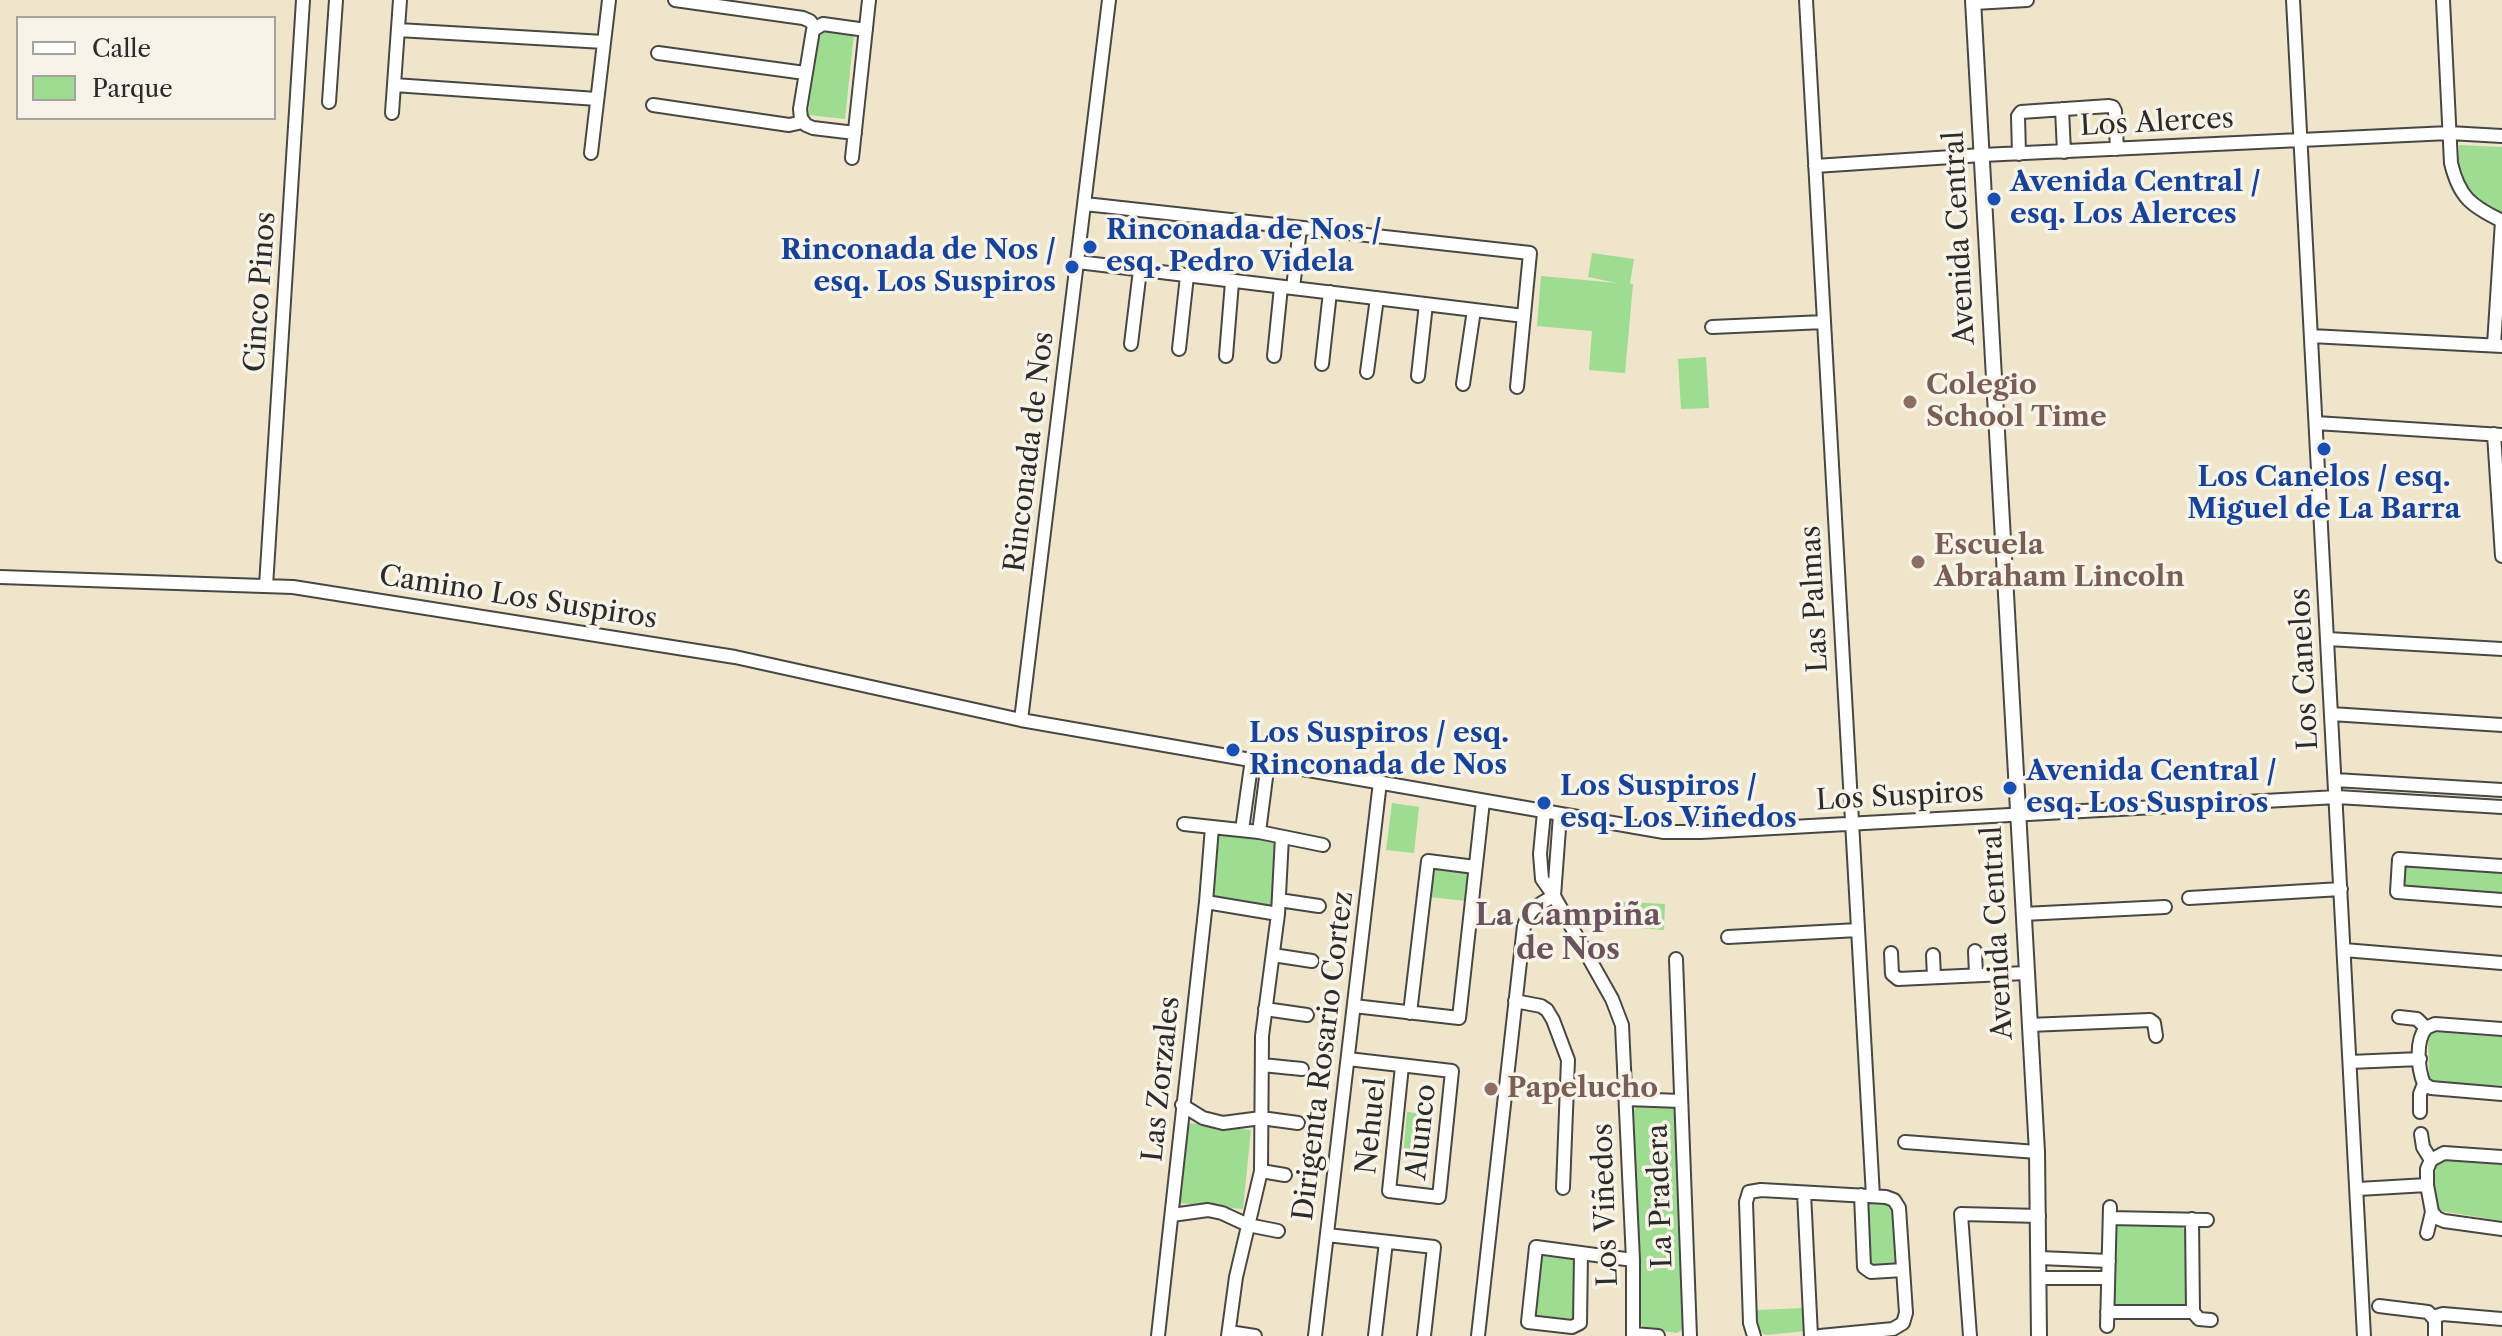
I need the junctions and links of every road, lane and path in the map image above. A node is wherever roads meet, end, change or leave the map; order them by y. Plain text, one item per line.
1 (303, 0) edge
2 (336, 0) edge
3 (400, 0) edge
4 (609, 0) edge
5 (675, 0) edge
6 (869, 0) edge
7 (1109, 0) edge
8 (1806, 0) edge
9 (2027, 0) edge
10 (2293, 0) edge
11 (2443, 0) edge
12 (1974, 2) edge
13 (815, 27) junction
14 (398, 30) junction
15 (866, 30) junction
16 (604, 42) junction
17 (658, 53) dead end
18 (805, 73) junction
19 (394, 85) junction
20 (597, 99) junction
21 (329, 102) dead end
22 (653, 105) dead end
23 (2062, 109) junction
24 (392, 113) dead end
25 (803, 122) junction
26 (855, 133) junction
27 (2449, 133) junction
28 (2502, 136) edge
29 (2300, 141) junction
30 (2117, 149) junction
31 (2064, 152) junction
32 (591, 153) dead end
33 (2019, 154) junction
34 (1982, 155) junction
35 (852, 158) dead end
36 (1815, 166) junction
37 (1085, 204) junction
38 (2502, 221) edge
39 (1300, 228) junction
40 (1078, 262) junction
41 (1140, 270) junction
42 (1187, 276) junction
43 (1232, 282) junction
44 (1287, 287) junction
45 (1330, 292) junction
46 (1377, 298) junction
47 (1426, 304) junction
48 (1474, 310) junction
49 (1524, 316) junction
50 (1824, 322) junction
51 (1712, 327) dead end
52 (2311, 336) junction
53 (1131, 344) dead end
54 (2498, 346) edge
55 (1179, 349) dead end
56 (1226, 356) dead end
57 (1274, 356) dead end
58 (1322, 364) dead end
59 (1367, 372) dead end
60 (1418, 376) dead end
61 (1463, 384) dead end
62 (1517, 387) dead end
63 (2316, 423) junction
64 (2498, 434) edge
65 (2502, 542) edge
66 (2502, 556) edge
67 (0, 577) edge
68 (266, 586) junction
69 (2328, 639) junction
70 (2502, 649) edge
71 (2331, 714) junction
72 (1021, 720) junction
73 (2502, 725) edge
74 (1252, 759) junction
75 (1268, 762) junction
76 (2335, 780) junction
77 (1380, 782) junction
78 (2502, 790) edge
79 (2337, 797) junction
80 (1483, 801) junction
81 (2502, 807) edge
82 (1544, 812) junction
83 (1560, 815) junction
84 (2018, 815) junction
85 (1852, 823) junction
86 (1184, 824) dead end
87 (1212, 827) junction
88 (1242, 830) junction
89 (1259, 832) junction
90 (1282, 837) junction
91 (1323, 845) dead end
92 (2502, 866) edge
93 (1475, 867) junction
94 (2341, 889) junction
95 (1554, 896) junction
96 (2189, 898) dead end
97 (2502, 900) edge
98 (1206, 902) junction
99 (1319, 906) dead end
100 (1278, 907) junction
101 (2165, 907) dead end
102 (2023, 914) junction
103 (1858, 930) junction
104 (1728, 937) dead end
105 (2344, 950) junction
106 (1975, 951) dead end
107 (1891, 953) dead end
108 (1273, 955) junction
109 (1933, 955) dead end
110 (1676, 959) dead end
111 (1312, 961) dead end
112 (2502, 963) edge
113 (2026, 973) junction
114 (1976, 975) junction
115 (1934, 977) junction
116 (1515, 1001) junction
117 (1354, 1006) junction
118 (1265, 1009) junction
119 (1410, 1013) junction
120 (1307, 1015) dead end
121 (2399, 1017) dead end
122 (2029, 1025) junction
123 (2426, 1028) junction
124 (2502, 1029) edge
125 (2156, 1036) dead end
126 (1348, 1059) junction
127 (2420, 1059) junction
128 (2350, 1062) junction
129 (1262, 1065) junction
130 (1402, 1066) junction
131 (1302, 1069) dead end
132 (2424, 1084) junction
133 (2502, 1094) edge
134 (1626, 1099) junction
135 (1681, 1101) junction
136 (1182, 1105) junction
137 (2420, 1112) dead end
138 (1261, 1118) junction
139 (1298, 1123) dead end
140 (2421, 1134) dead end
141 (1905, 1142) dead end
142 (2037, 1152) junction
143 (2502, 1157) edge
144 (2431, 1160) junction
145 (1261, 1171) junction
146 (1285, 1175) dead end
147 (2427, 1185) junction
148 (1563, 1188) dead end
149 (2358, 1189) junction
150 (1804, 1193) junction
151 (1867, 1196) junction
152 (1439, 1197) joint
153 (2432, 1212) junction
154 (1172, 1215) junction
155 (2039, 1216) junction
156 (2192, 1219) junction
157 (2207, 1220) dead end
158 (1248, 1225) junction
159 (2502, 1229) edge
160 (1278, 1231) dead end
161 (2427, 1233) dead end
162 (1327, 1235) junction
163 (1386, 1242) junction
164 (1581, 1254) junction
165 (2040, 1258) junction
166 (1633, 1260) junction
167 (2109, 1261) junction
168 (1903, 1270) junction
169 (2039, 1278) junction
170 (2108, 1278) junction
171 (2379, 1306) dead end
172 (2107, 1312) junction
173 (2193, 1312) junction
174 (2433, 1317) junction
175 (2502, 1319) edge
176 (2211, 1320) dead end
177 (2107, 1326) dead end
178 (1228, 1334) edge
179 (1633, 1335) edge
180 (1158, 1336) edge
181 (1255, 1336) edge
182 (1315, 1336) edge
183 (1375, 1336) edge
184 (1424, 1336) edge
185 (1478, 1336) edge
186 (1658, 1336) edge
187 (1690, 1336) edge
188 (1754, 1336) edge
189 (1811, 1336) edge
190 (1820, 1336) edge
191 (1970, 1336) edge
192 (2039, 1336) edge
193 (2364, 1336) edge
194 (2435, 1336) edge

1 - 68 street, Cinco Pinos
2 - 21 street
3 - 14 street
4 - 16 street
5 - 13 street
6 - 15 street
7 - 37 street, Rinconada de Nos
8 - 36 street, Las Palmas
9 - 12 street
10 - 29 street, Los Canelos
11 - 27 street
12 - 34 street, Avenida Central
13 - 15 street
13 - 18 street
14 - 16 street
14 - 19 street
15 - 26 street
16 - 20 street
17 - 18 street
18 - 25 street
19 - 20 street
19 - 24 street
20 - 32 street
22 - 25 street
23 - 30 street
23 - 31 street
23 - 33 street
25 - 26 street
26 - 35 street
27 - 28 street, Los Alerces
27 - 29 street, Los Alerces
27 - 38 street
29 - 30 street, Los Alerces
29 - 52 street, Los Canelos
30 - 31 street, Los Alerces
31 - 33 street, Los Alerces
33 - 34 street, Los Alerces
34 - 36 street, Los Alerces
34 - 84 street, Avenida Central
36 - 50 street, Las Palmas
37 - 39 street
37 - 40 street, Rinconada de Nos
38 - 54 street
39 - 44 street
39 - 49 street
40 - 41 street
40 - 72 street, Rinconada de Nos
41 - 42 street
41 - 53 street
42 - 43 street
42 - 55 street
43 - 44 street
43 - 56 street
44 - 45 street
44 - 57 street
45 - 46 street
45 - 58 street
46 - 47 street
46 - 59 street
47 - 48 street
47 - 60 street
48 - 49 street
48 - 61 street
49 - 62 street
50 - 51 street
50 - 85 street, Las Palmas
52 - 54 street
52 - 63 street, Los Canelos
63 - 64 street
63 - 69 street, Los Canelos
64 - 65 street
65 - 66 street
67 - 68 street, Camino Los Suspiros
68 - 72 street, Camino Los Suspiros
69 - 70 street
69 - 71 street, Los Canelos
71 - 73 street
71 - 76 street, Los Canelos
72 - 74 street, Los Suspiros
74 - 75 street, Los Suspiros
74 - 88 street
75 - 77 street, Los Suspiros
75 - 89 street
76 - 78 street
76 - 79 street, Los Canelos
77 - 80 street, Los Suspiros
77 - 117 street, Dirigenta Rosario Cortez
79 - 81 street, Los Suspiros
79 - 84 street, Los Suspiros
79 - 94 street, Los Canelos
80 - 82 street, Los Suspiros
80 - 93 street
82 - 83 street, Los Suspiros
82 - 95 street, Los Viñedos
83 - 85 street, Los Suspiros
83 - 95 street
84 - 85 street, Los Suspiros
84 - 102 street, Avenida Central
85 - 103 street, Las Palmas
86 - 87 street
87 - 88 street
87 - 98 street, Las Zorzales
88 - 89 street
89 - 90 street
90 - 91 street
90 - 100 street
92 - 97 street
93 - 119 street
93 - 119 street
94 - 96 street
94 - 105 street, Los Canelos
95 - 116 street
95 - 134 street, Los Viñedos
98 - 100 street
98 - 136 street, Las Zorzales
99 - 100 street
100 - 108 street
101 - 102 street
102 - 113 street, Avenida Central
103 - 104 street
103 - 151 street, Las Palmas
105 - 112 street
105 - 128 street, Los Canelos
106 - 114 street
107 - 115 street
108 - 111 street
108 - 118 street
109 - 115 street
110 - 135 street, La Pradera
113 - 114 street
113 - 122 street, Avenida Central
114 - 115 street
116 - 148 street
116 - 185 street
117 - 119 street
117 - 126 street, Dirigenta Rosario Cortez
118 - 120 street
118 - 129 street
121 - 123 street
122 - 125 street
122 - 142 street, Avenida Central
123 - 124 street
123 - 127 street
126 - 130 street
126 - 162 street, Dirigenta Rosario Cortez
127 - 128 street
127 - 132 street
128 - 149 street, Los Canelos
129 - 131 street
129 - 138 street
130 - 152 street, Nehuel
130 - 152 street, Alunco
132 - 133 street
132 - 137 street
134 - 135 street
134 - 166 street, Los Viñedos
135 - 187 street, La Pradera
136 - 138 street
136 - 154 street, Las Zorzales
138 - 139 street
138 - 145 street
140 - 144 street
141 - 142 street
142 - 155 street, Avenida Central
143 - 144 street
144 - 147 street
145 - 146 street
145 - 158 street
147 - 149 street
147 - 153 street
149 - 193 street, Los Canelos
150 - 151 street
150 - 188 street
150 - 189 street
151 - 168 street
151 - 168 street, Las Palmas
153 - 159 street
153 - 161 street
154 - 158 street
154 - 180 street, Las Zorzales
155 - 165 street, Avenida Central
155 - 191 street
156 - 157 street
156 - 167 street
156 - 173 street
158 - 160 street
158 - 178 street
162 - 163 street
162 - 182 street, Dirigenta Rosario Cortez
163 - 183 street
163 - 184 street
164 - 164 street
164 - 166 street
165 - 167 street
165 - 169 street, Avenida Central
166 - 179 street, Los Viñedos
167 - 170 street
168 - 190 street
169 - 170 street
169 - 192 street, Avenida Central
170 - 172 street
171 - 174 street
172 - 173 street
172 - 177 street
173 - 176 street
174 - 175 street
174 - 194 street
178 - 181 street
179 - 186 street

